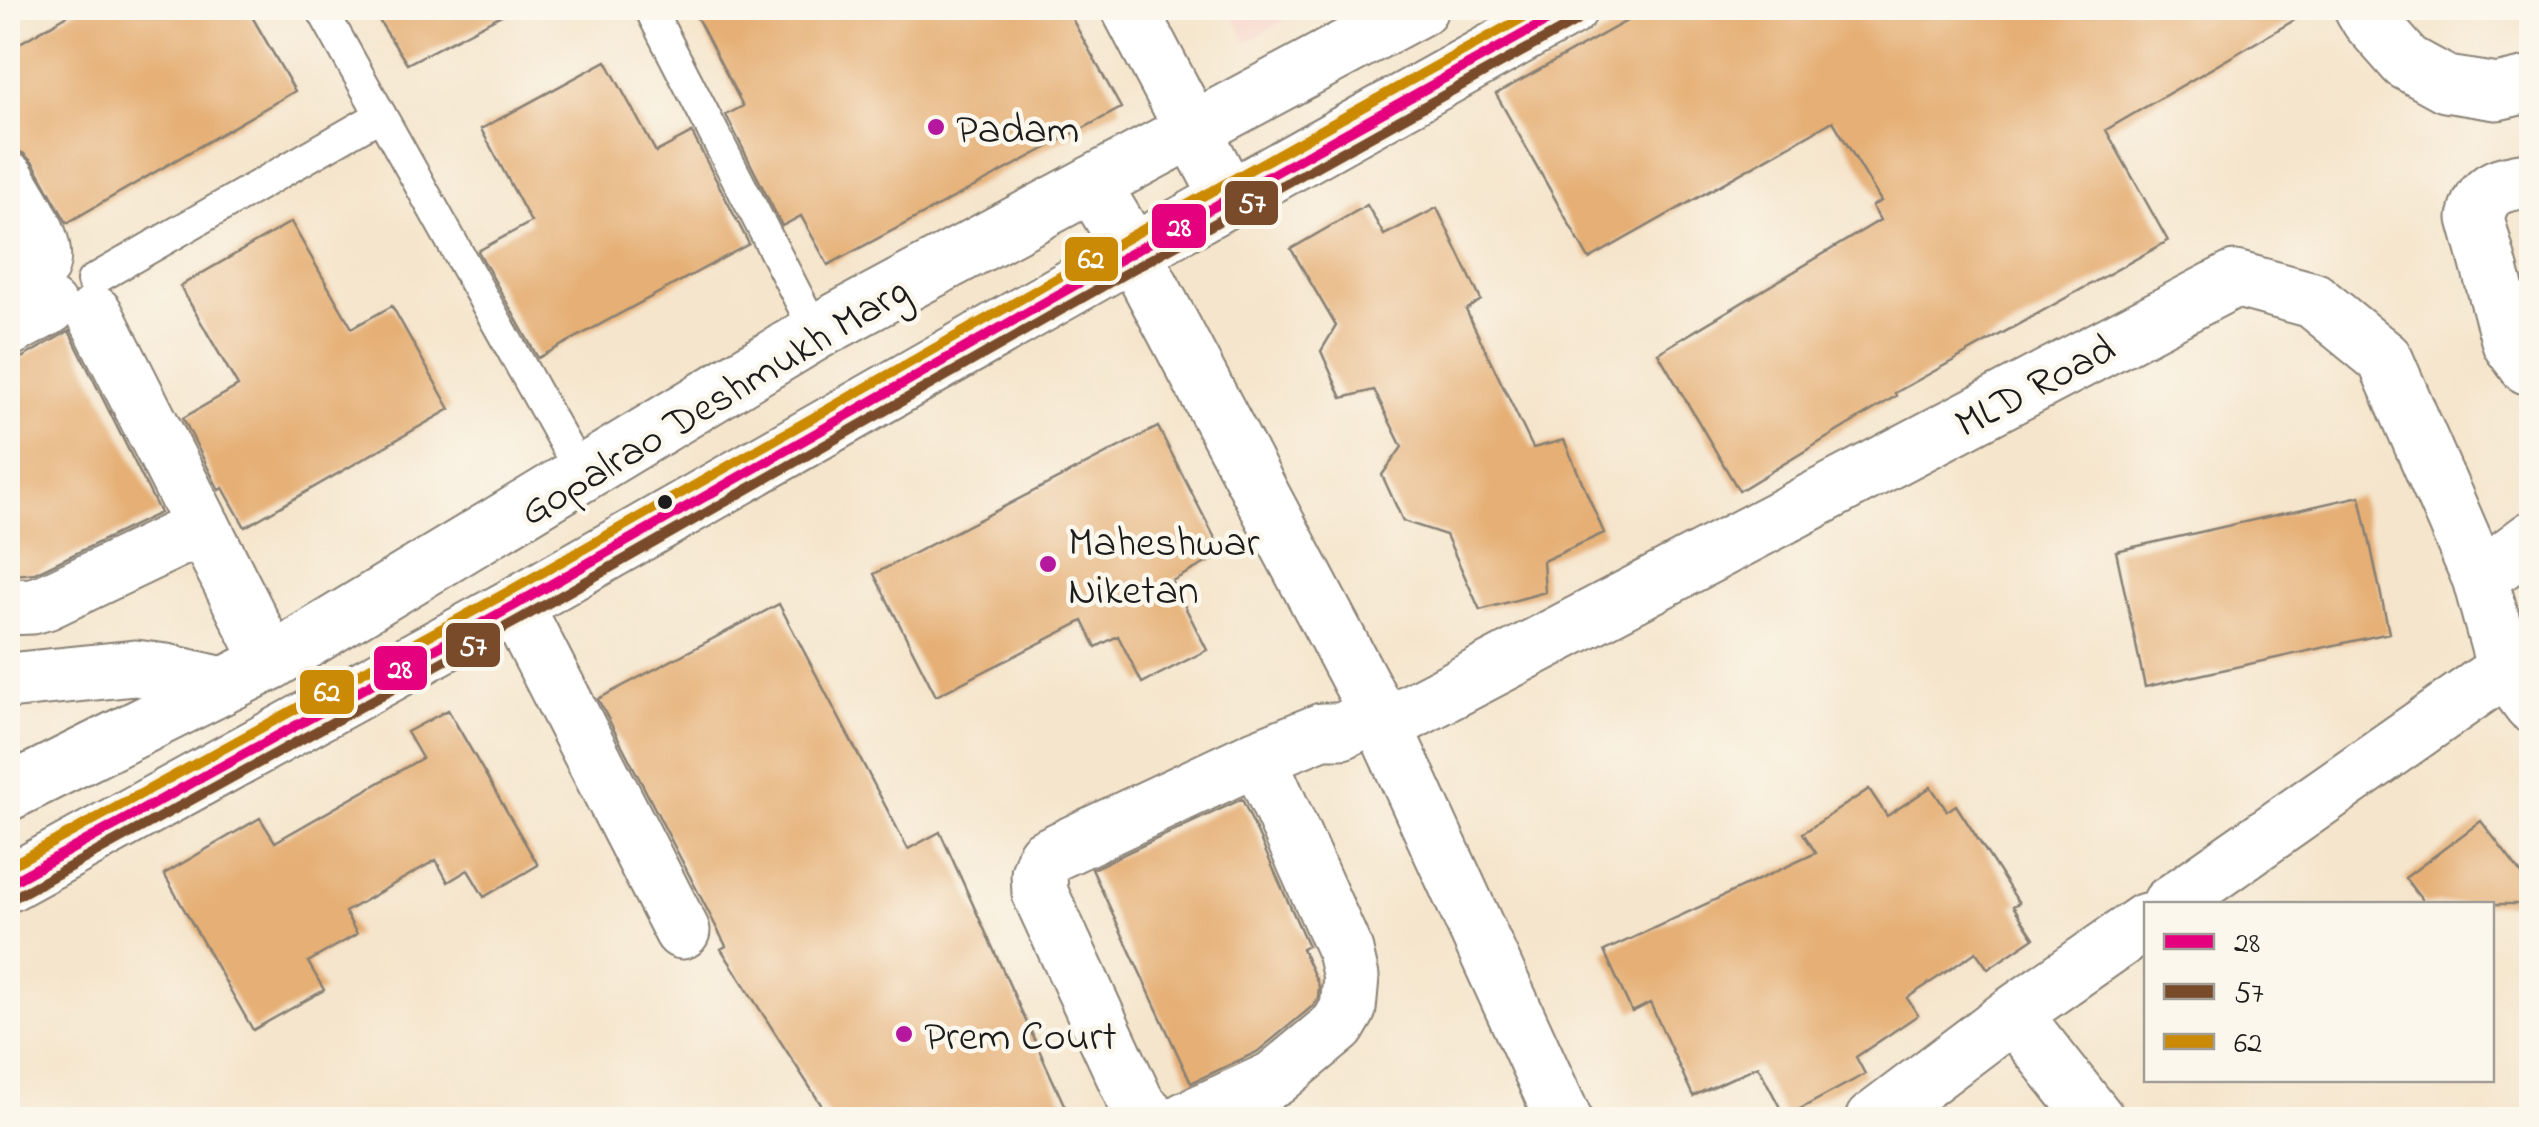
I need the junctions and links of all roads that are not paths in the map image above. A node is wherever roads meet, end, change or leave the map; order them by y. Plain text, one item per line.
1 (321, 8) edge
2 (1129, 8) edge
3 (1420, 8) edge
4 (1570, 8) edge
5 (2362, 8) edge
6 (650, 10) edge
7 (2532, 84) edge
8 (381, 115) junction
9 (1192, 129) junction
10 (2532, 179) edge
11 (8, 180) edge
12 (1092, 184) junction
13 (1229, 198) junction
14 (1134, 252) junction
15 (50, 304) edge
16 (816, 332) junction
17 (2532, 368) edge
18 (582, 475) junction
19 (203, 527) junction
20 (2532, 539) edge
21 (2480, 578) junction
22 (515, 605) junction
23 (8, 607) edge
24 (271, 662) junction
25 (8, 681) edge
26 (222, 685) junction
27 (2518, 688) edge
28 (1377, 713) junction
29 (1258, 757) junction
30 (8, 793) edge
31 (8, 884) edge
32 (2173, 902) edge
33 (2144, 922) edge
34 (682, 931) dead end
35 (2013, 1014) junction
36 (1152, 1120) edge
37 (1185, 1120) edge
38 (1564, 1120) edge
39 (1873, 1120) edge
40 (2097, 1120) edge

1 - 8 lane
2 - 9 street
3 - 9 street, Gopalrao Deshmukh Marg
4 - 13 street, Gopalrao Deshmukh Marg
5 - 7 street
6 - 16 lane
8 - 15 lane
8 - 18 lane
9 - 12 street, Gopalrao Deshmukh Marg
9 - 13 street
10 - 17 street
11 - 15 street
12 - 14 street
12 - 16 street, Gopalrao Deshmukh Marg
13 - 14 street, Gopalrao Deshmukh Marg
14 - 22 street, Gopalrao Deshmukh Marg
14 - 28 street
15 - 19 street
16 - 18 street, Gopalrao Deshmukh Marg
18 - 24 street, Gopalrao Deshmukh Marg
19 - 23 street
19 - 24 street
20 - 21 street
21 - 27 street, MLD Road
21 - 28 street, MLD Road
22 - 31 street, Gopalrao Deshmukh Marg
22 - 34 street
24 - 26 street, Gopalrao Deshmukh Marg
25 - 26 street
26 - 30 street, Gopalrao Deshmukh Marg
27 - 32 street, MLD Road
28 - 29 street, MLD Road
28 - 38 street
29 - 36 street, MLD Road
29 - 37 street
33 - 35 street
35 - 39 street
35 - 40 street

